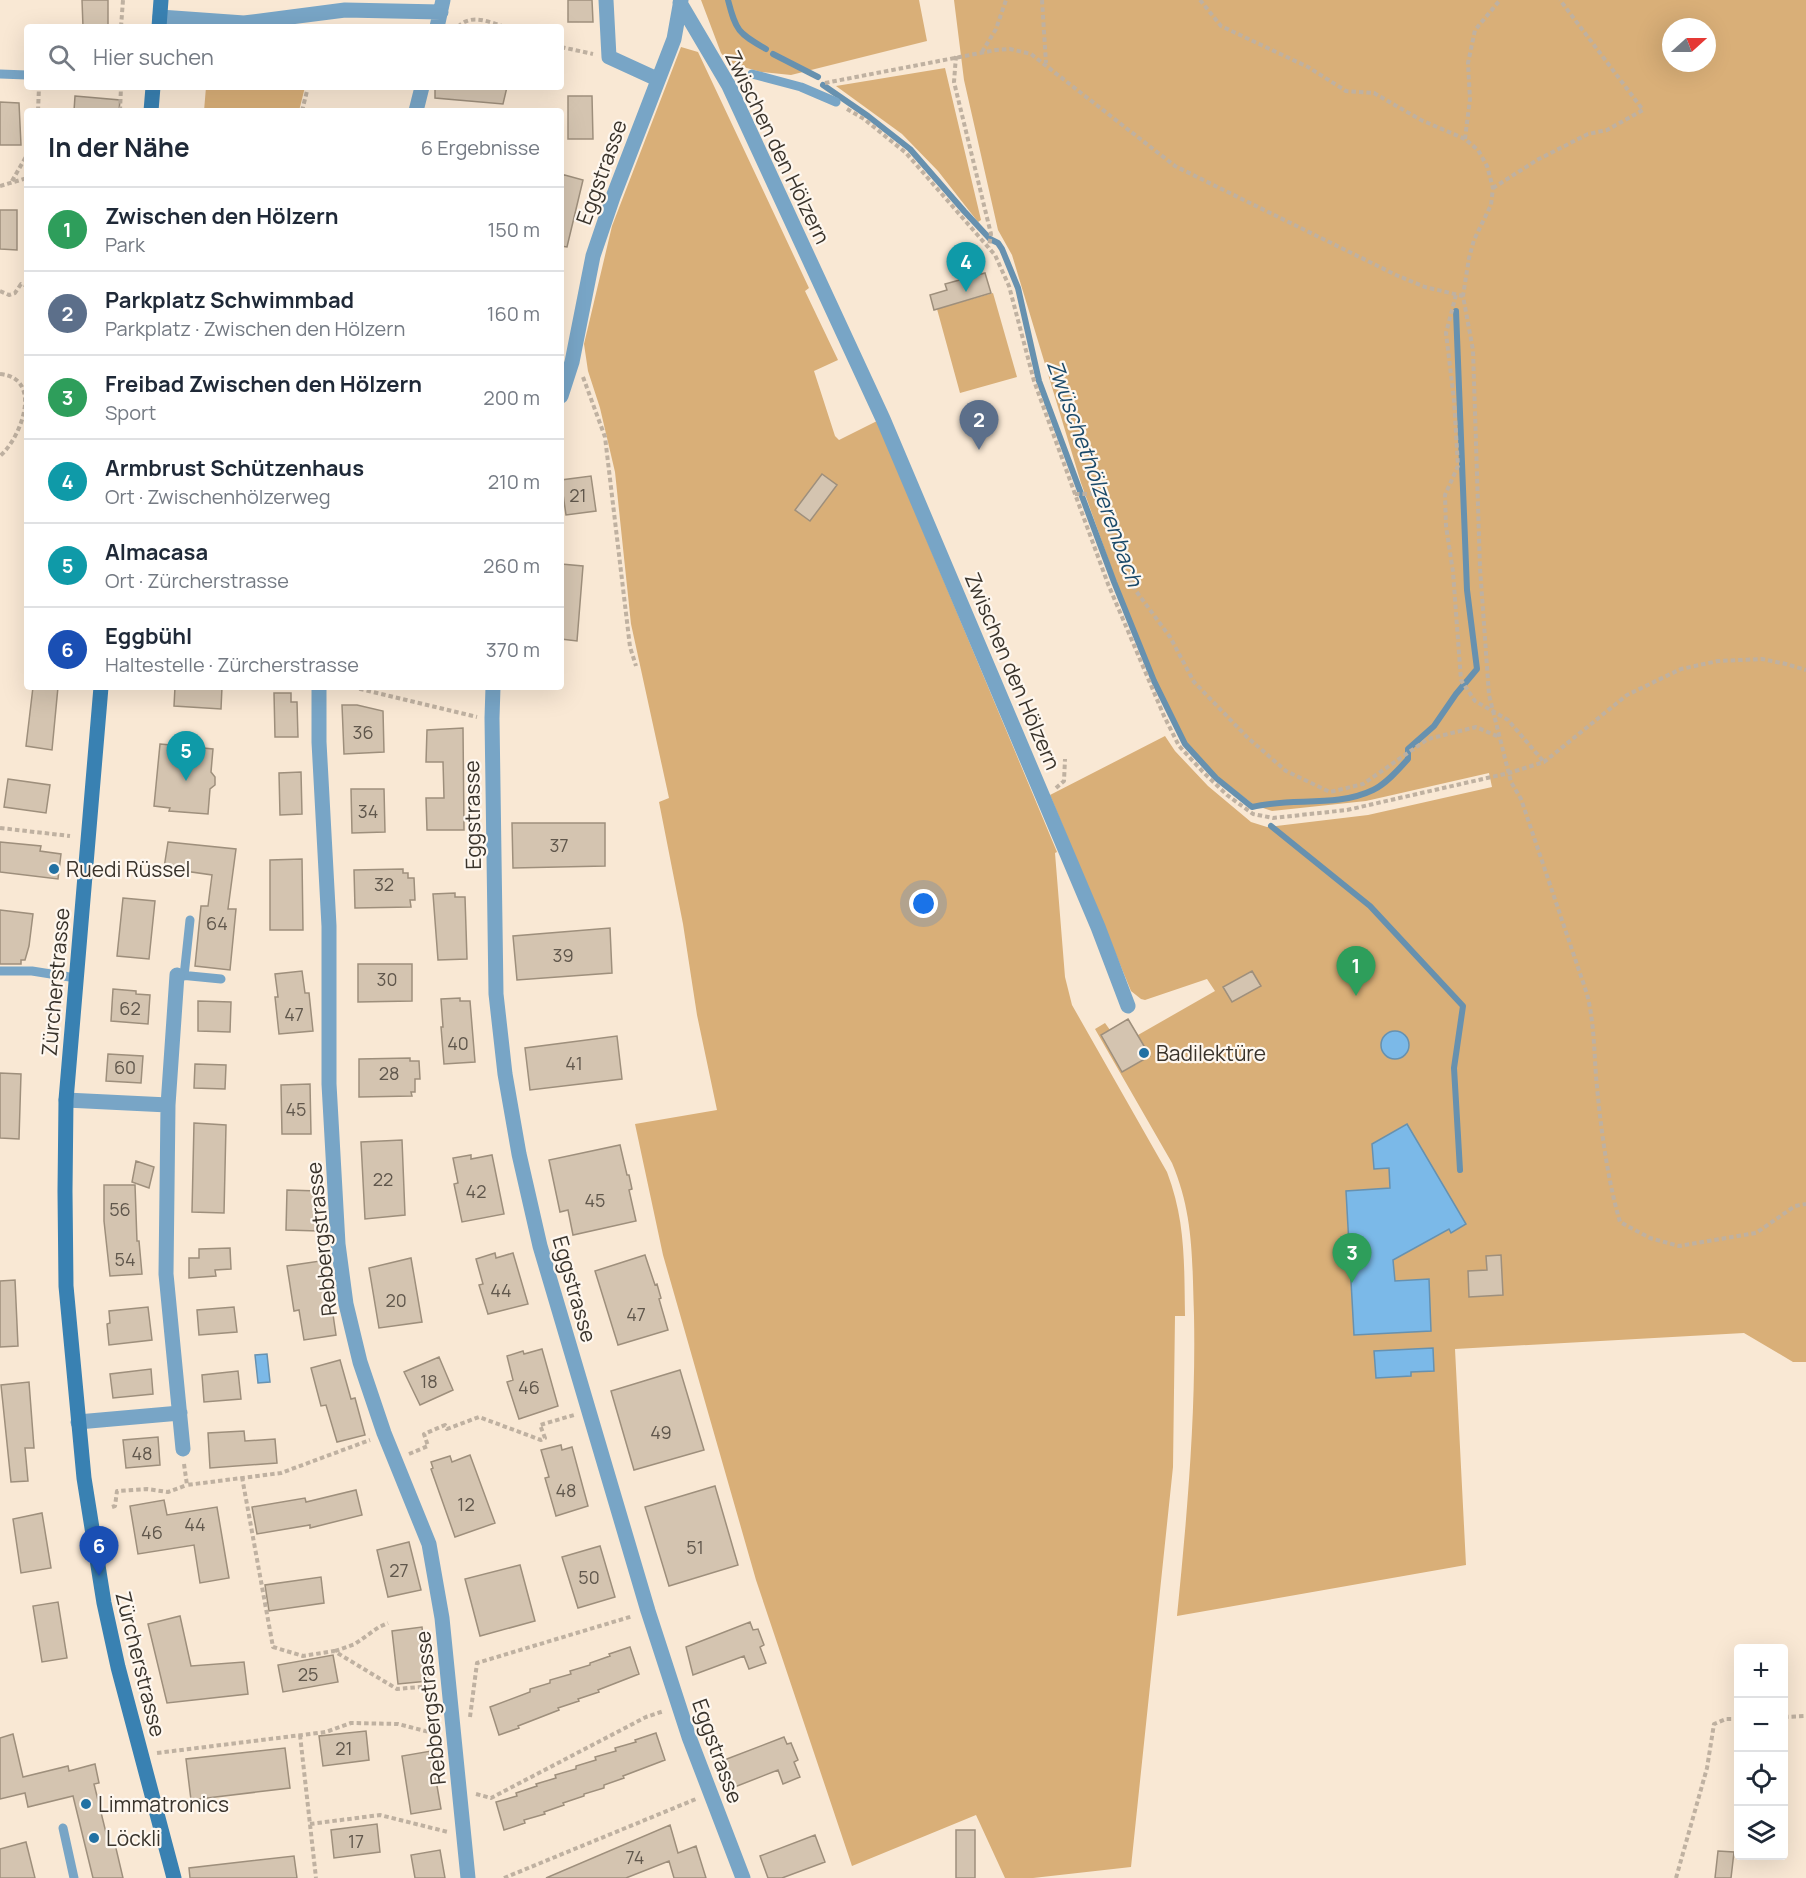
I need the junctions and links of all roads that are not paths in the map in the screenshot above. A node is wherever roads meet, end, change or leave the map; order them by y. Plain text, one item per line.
1 (161, 0) edge
2 (606, 0) edge
3 (681, 1) edge
4 (440, 13) edge
5 (159, 22) edge
6 (0, 74) edge
7 (752, 74) dead end
8 (24, 75) edge
9 (657, 79) junction
10 (153, 90) edge
11 (421, 90) edge
12 (836, 102) road end
13 (151, 108) edge
14 (417, 108) edge
15 (564, 387) edge
16 (101, 690) edge
17 (319, 690) edge
18 (493, 690) edge
19 (190, 920) dead end
20 (0, 971) edge
21 (181, 976) junction
22 (76, 978) junction
23 (221, 979) dead end
24 (1128, 1006) dead end
25 (66, 1100) junction
26 (168, 1105) junction
27 (180, 1413) junction
28 (78, 1422) junction
29 (183, 1449) road end
30 (63, 1828) dead end
31 (74, 1878) edge
32 (174, 1878) edge
33 (468, 1878) edge
34 (743, 1878) edge

1 - 5 main road
2 - 9 street
3 - 9 street, Eggstrasse
3 - 24 street, Zwischen den Hölzern
4 - 5 street
6 - 8 lane
7 - 12 lane
9 - 15 street, Eggstrasse
10 - 13 main road
11 - 14 street
16 - 22 main road, Zürcherstrasse
17 - 33 street, Rebbergstrasse
18 - 34 street, Eggstrasse
19 - 21 lane
20 - 22 lane
21 - 23 lane
21 - 26 street
22 - 25 main road, Zürcherstrasse
25 - 26 street
25 - 28 main road, Zürcherstrasse
26 - 27 street
27 - 28 street
27 - 29 street
28 - 32 main road, Zürcherstrasse
30 - 31 lane

